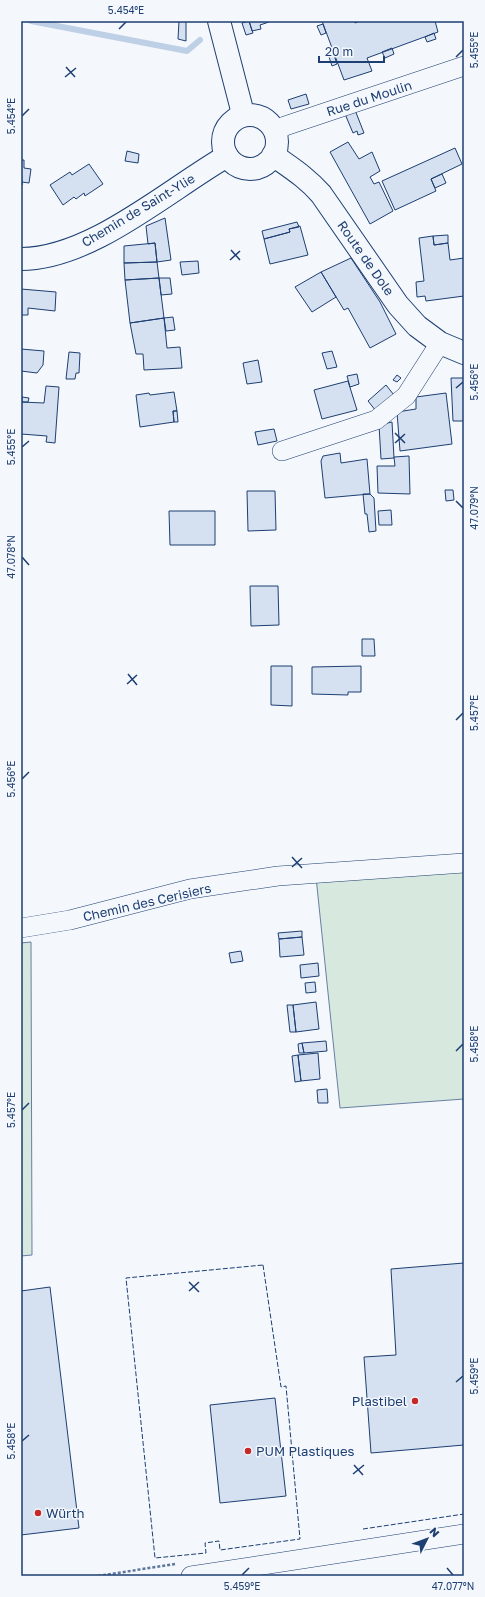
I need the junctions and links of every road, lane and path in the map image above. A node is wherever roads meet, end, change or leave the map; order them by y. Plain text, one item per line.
1 (218, 21) edge
2 (464, 66) edge
3 (242, 116) junction
4 (274, 131) junction
5 (273, 155) junction
6 (227, 156) junction
7 (21, 258) edge
8 (440, 343) junction
9 (464, 353) edge
10 (282, 450) dead end
11 (464, 862) edge
12 (21, 928) edge
13 (464, 1534) edge
14 (191, 1576) edge

1 - 3 main road
2 - 4 street, Rue du Moulin
3 - 4 main road
3 - 6 main road
4 - 5 main road
5 - 6 main road
5 - 8 main road, Route de Dole
6 - 7 main road, Chemin de Saint-Ylie
8 - 9 main road, Route de Dole
8 - 10 street
11 - 12 street, Chemin des Cerisiers
13 - 14 street

